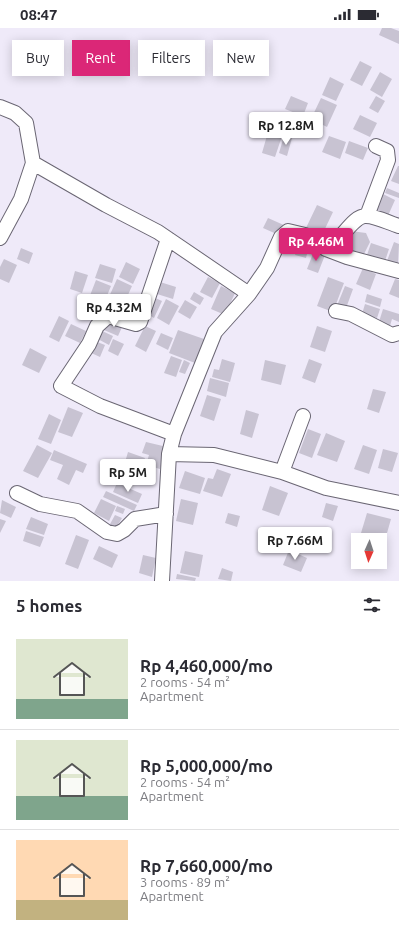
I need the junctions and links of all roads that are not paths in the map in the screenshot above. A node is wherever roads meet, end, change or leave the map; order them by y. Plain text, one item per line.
1 (0, 107) edge
2 (376, 146) dead end
3 (33, 163) junction
4 (366, 216) junction
5 (399, 226) edge
6 (0, 238) edge
7 (168, 239) junction
8 (326, 249) junction
9 (399, 271) edge
10 (249, 294) junction
11 (336, 311) dead end
12 (399, 333) edge
13 (303, 416) dead end
14 (174, 434) junction
15 (169, 454) junction
16 (282, 472) junction
17 (17, 493) dead end
18 (399, 503) edge
19 (166, 514) junction
20 (162, 581) edge

1 - 3 street
2 - 4 street
3 - 6 street
3 - 7 street
4 - 5 street
4 - 8 street
7 - 10 street
7 - 14 street
8 - 9 street
8 - 10 street
10 - 14 street
11 - 12 street
13 - 16 street
14 - 15 street
15 - 16 street
15 - 19 street
16 - 18 street
17 - 19 street
19 - 20 street

